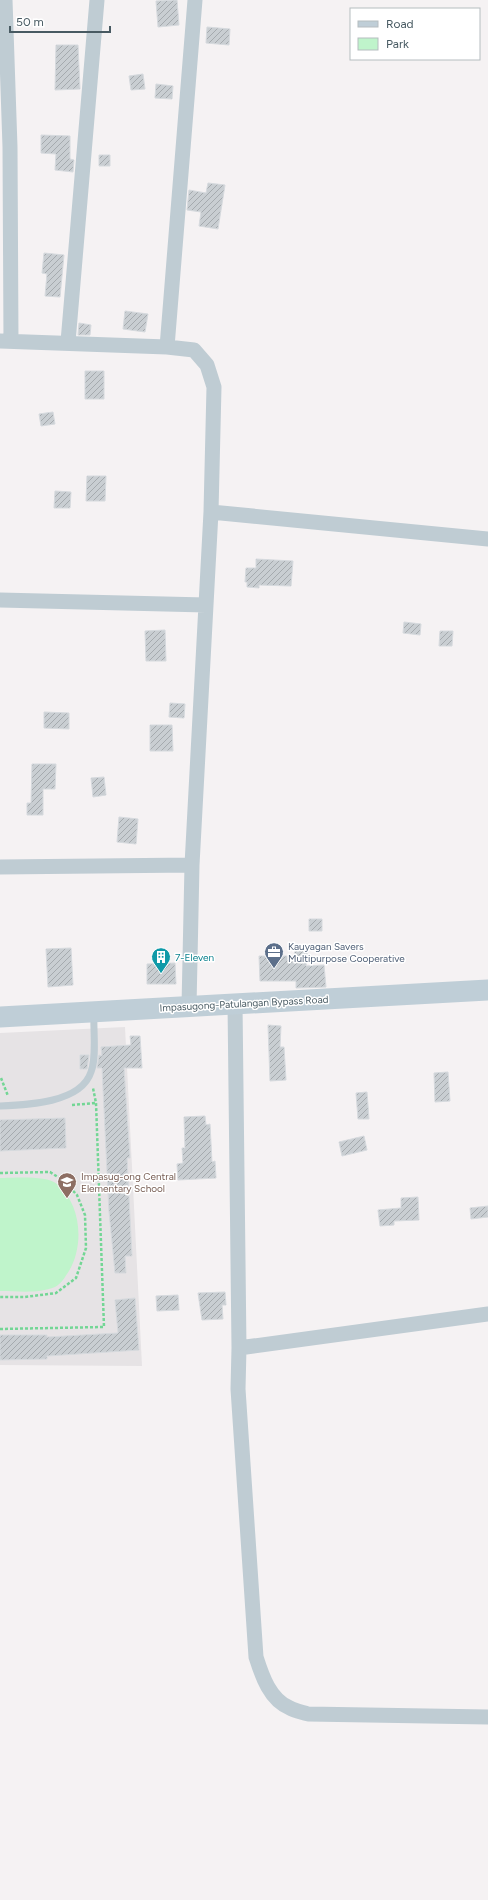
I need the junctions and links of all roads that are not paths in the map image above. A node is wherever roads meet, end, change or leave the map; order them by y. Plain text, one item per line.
1 (5, 0) edge
2 (97, 0) edge
3 (195, 0) edge
4 (4, 50) edge
5 (4, 95) edge
6 (5, 147) edge
7 (5, 194) edge
8 (6, 242) edge
9 (5, 341) edge
10 (68, 342) junction
11 (166, 347) junction
12 (211, 512) junction
13 (488, 539) edge
14 (0, 600) edge
15 (206, 605) junction
16 (0, 866) edge
17 (192, 866) junction
18 (488, 990) edge
19 (235, 1003) junction
20 (190, 1006) junction
21 (94, 1011) junction
22 (0, 1017) edge
23 (0, 1106) edge
24 (488, 1314) edge
25 (239, 1348) junction
26 (488, 1717) edge

1 - 4 street
2 - 10 street
3 - 11 street
4 - 5 street
5 - 6 street
6 - 7 street
7 - 8 street
8 - 9 street
9 - 10 street
10 - 11 street
11 - 12 street
12 - 13 street
12 - 15 street
14 - 15 street
15 - 17 street
16 - 17 street
17 - 20 street
18 - 19 main road, Impasugong-Patulangan Bypass Road
19 - 20 main road, Impasugong-Patulangan Bypass Road
19 - 25 street
20 - 21 main road, Impasugong-Patulangan Bypass Road
21 - 22 main road, Impasugong-Patulangan Bypass Road
21 - 23 lane
24 - 25 street
25 - 26 street

